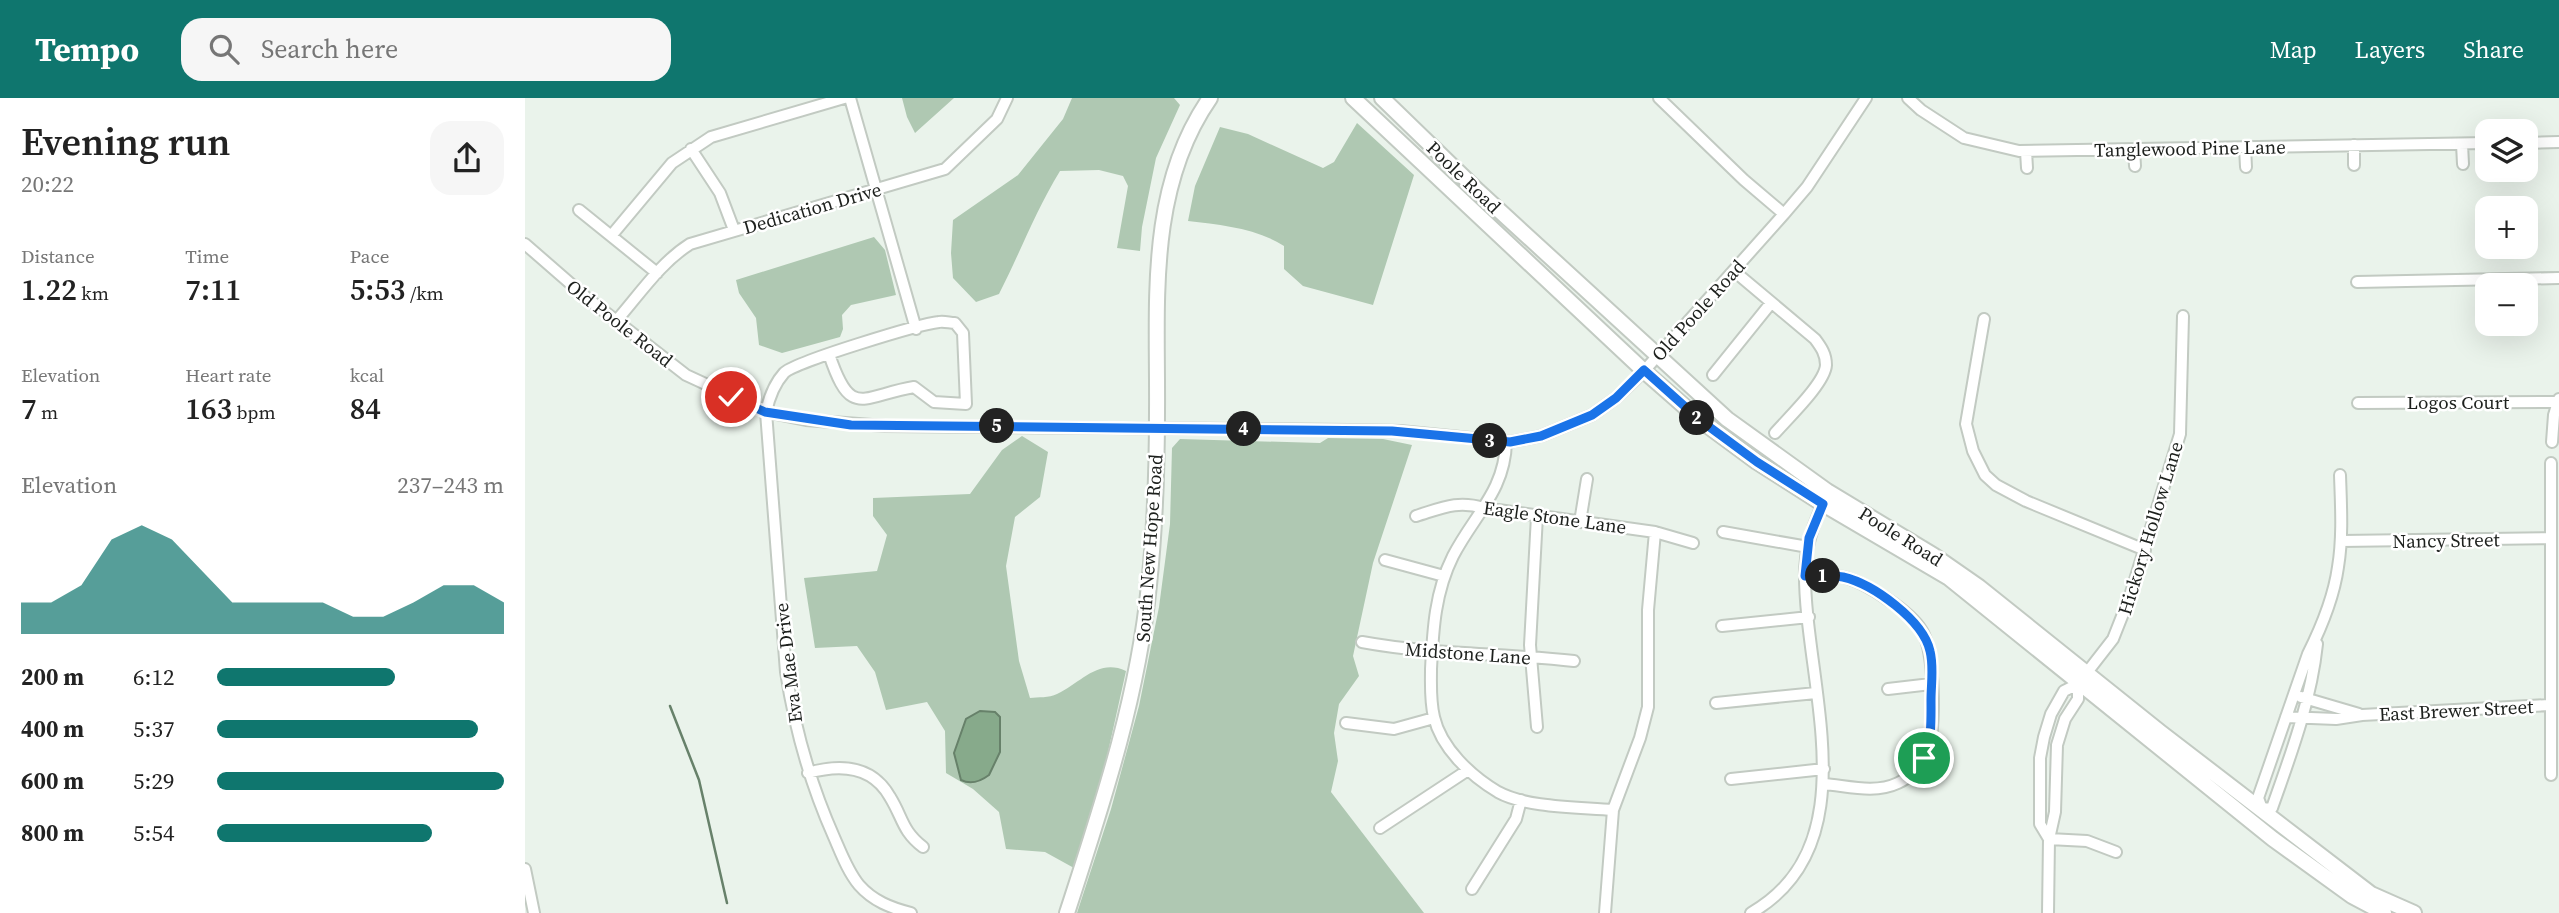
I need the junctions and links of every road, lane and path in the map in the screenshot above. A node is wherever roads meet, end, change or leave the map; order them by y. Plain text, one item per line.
1 (844, 98) edge
2 (851, 98) edge
3 (1007, 98) edge
4 (1210, 98) edge
5 (1353, 98) edge
6 (1383, 98) edge
7 (1659, 98) edge
8 (1866, 98) edge
9 (1908, 98) edge
10 (2559, 142) edge
11 (2475, 143) edge
12 (2538, 143) edge
13 (2462, 144) junction
14 (2354, 145) junction
15 (2245, 147) junction
16 (691, 149) junction
17 (2134, 149) junction
18 (2026, 151) junction
19 (2463, 164) dead end
20 (2354, 165) dead end
21 (2134, 166) dead end
22 (2246, 167) dead end
23 (2027, 168) dead end
24 (877, 190) junction
25 (579, 210) dead end
26 (1784, 214) junction
27 (734, 230) junction
28 (611, 236) junction
29 (525, 244) edge
30 (1734, 271) junction
31 (657, 273) junction
32 (2559, 278) edge
33 (2357, 282) dead end
34 (1771, 303) junction
35 (2183, 316) dead end
36 (1984, 319) dead end
37 (616, 321) junction
38 (916, 329) junction
39 (829, 354) junction
40 (1656, 357) junction
41 (1644, 370) junction
42 (1713, 375) dead end
43 (2559, 400) edge
44 (2358, 403) dead end
45 (765, 412) junction
46 (1157, 427) junction
47 (1775, 433) dead end
48 (1506, 442) junction
49 (2551, 442) dead end
50 (2550, 463) dead end
51 (2340, 475) dead end
52 (1587, 479) dead end
53 (1826, 498) junction
54 (1484, 508) junction
55 (1416, 516) dead end
56 (1537, 516) junction
57 (1580, 522) junction
58 (1655, 532) junction
59 (1723, 532) dead end
60 (2551, 538) junction
61 (2341, 541) junction
62 (1693, 543) dead end
63 (1808, 547) junction
64 (2145, 550) junction
65 (1385, 560) dead end
66 (1444, 576) junction
67 (1805, 576) junction
68 (1809, 617) junction
69 (1722, 626) dead end
70 (2318, 634) junction
71 (1362, 642) dead end
72 (1432, 652) junction
73 (1530, 656) junction
74 (1574, 661) dead end
75 (2082, 678) junction
76 (1931, 684) junction
77 (1888, 689) dead end
78 (1816, 693) junction
79 (2308, 698) junction
80 (1716, 703) dead end
81 (2291, 704) junction
82 (2549, 705) junction
83 (2362, 715) junction
84 (2286, 717) junction
85 (1434, 718) junction
86 (2302, 720) junction
87 (1346, 723) dead end
88 (1537, 727) dead end
89 (1823, 769) junction
90 (1468, 771) junction
91 (808, 773) junction
92 (2551, 775) dead end
93 (1731, 779) dead end
94 (1824, 784) junction
95 (1521, 800) junction
96 (2262, 809) junction
97 (1613, 810) junction
98 (2257, 825) junction
99 (1380, 828) dead end
100 (2049, 839) junction
101 (923, 847) dead end
102 (2116, 852) dead end
103 (525, 869) edge
104 (1472, 889) dead end
105 (880, 903) junction
106 (534, 913) edge
107 (872, 913) edge
108 (911, 913) edge
109 (1067, 913) edge
110 (1605, 913) edge
111 (1751, 913) edge
112 (2048, 913) edge
113 (2384, 913) edge
114 (2414, 913) edge

1 - 16 street
2 - 24 street
3 - 24 street, Dedication Drive
4 - 46 main road, South New Hope Road
5 - 41 main road, Poole Road
6 - 40 main road, Poole Road
7 - 26 street
8 - 26 street, Old Poole Road
9 - 18 street, Tanglewood Pine Lane
10 - 12 street
11 - 13 street, Tanglewood Pine Lane
13 - 14 street, Tanglewood Pine Lane
13 - 19 street
14 - 15 street, Tanglewood Pine Lane
14 - 20 street
15 - 17 street, Tanglewood Pine Lane
15 - 22 street
16 - 27 street
16 - 28 street
17 - 18 street, Tanglewood Pine Lane
17 - 21 street
18 - 23 street
24 - 27 street, Dedication Drive
24 - 38 street
25 - 28 street
26 - 30 street, Old Poole Road
27 - 31 street, Dedication Drive
28 - 31 street
29 - 37 street, Old Poole Road
30 - 34 street
30 - 40 street, Old Poole Road
31 - 37 street, Dedication Drive
32 - 33 street
34 - 42 street
34 - 47 street
35 - 64 street, Hickory Hollow Lane
36 - 64 street
37 - 45 street, Old Poole Road
38 - 39 street
38 - 39 street
39 - 45 street
40 - 41 street, Old Poole Road
40 - 53 main road, Poole Road
41 - 48 street, Old Poole Road
41 - 53 main road, Poole Road
43 - 44 street, Logos Court
43 - 49 street
45 - 46 street, Old Poole Road
45 - 91 street, Eva Mae Drive
46 - 48 street, Old Poole Road
46 - 109 main road, South New Hope Road
48 - 54 street
50 - 60 street
51 - 61 street
52 - 57 street
53 - 63 street
53 - 75 main road, Poole Road
54 - 55 street, Eagle Stone Lane
54 - 56 street, Eagle Stone Lane
54 - 66 street
56 - 57 street, Eagle Stone Lane
56 - 73 street
57 - 58 street, Eagle Stone Lane
58 - 62 street, Eagle Stone Lane
58 - 97 street
59 - 63 street
60 - 61 street, Nancy Street
60 - 82 street
61 - 70 street
63 - 67 street
64 - 75 street, Hickory Hollow Lane
65 - 66 street
66 - 72 street
67 - 68 street
67 - 76 street
68 - 69 street
68 - 78 street
70 - 79 street
70 - 81 street
71 - 72 street, Midstone Lane
72 - 73 street, Midstone Lane
72 - 85 street
73 - 74 street, Midstone Lane
73 - 88 street
75 - 96 main road, Poole Road
75 - 98 main road, Poole Road
75 - 100 street, Hickory Hollow Lane
76 - 77 street
76 - 94 street
78 - 80 street
78 - 89 street
79 - 81 street
79 - 83 street, East Brewer Street
79 - 86 street
81 - 84 street
82 - 83 street, East Brewer Street
82 - 92 street
83 - 86 street, East Brewer Street
84 - 86 street, East Brewer Street
84 - 96 street
85 - 87 street
85 - 90 street
86 - 96 street
89 - 93 street
89 - 94 street
90 - 95 street
90 - 99 street
91 - 101 street
91 - 105 street, Eva Mae Drive
94 - 111 street
95 - 97 street
95 - 104 street
96 - 98 street
96 - 114 main road, Poole Road
97 - 110 street
98 - 113 main road, Poole Road
100 - 102 street
100 - 112 street, Hickory Hollow Lane
103 - 106 street
105 - 107 street
105 - 108 street, Eva Mae Drive

